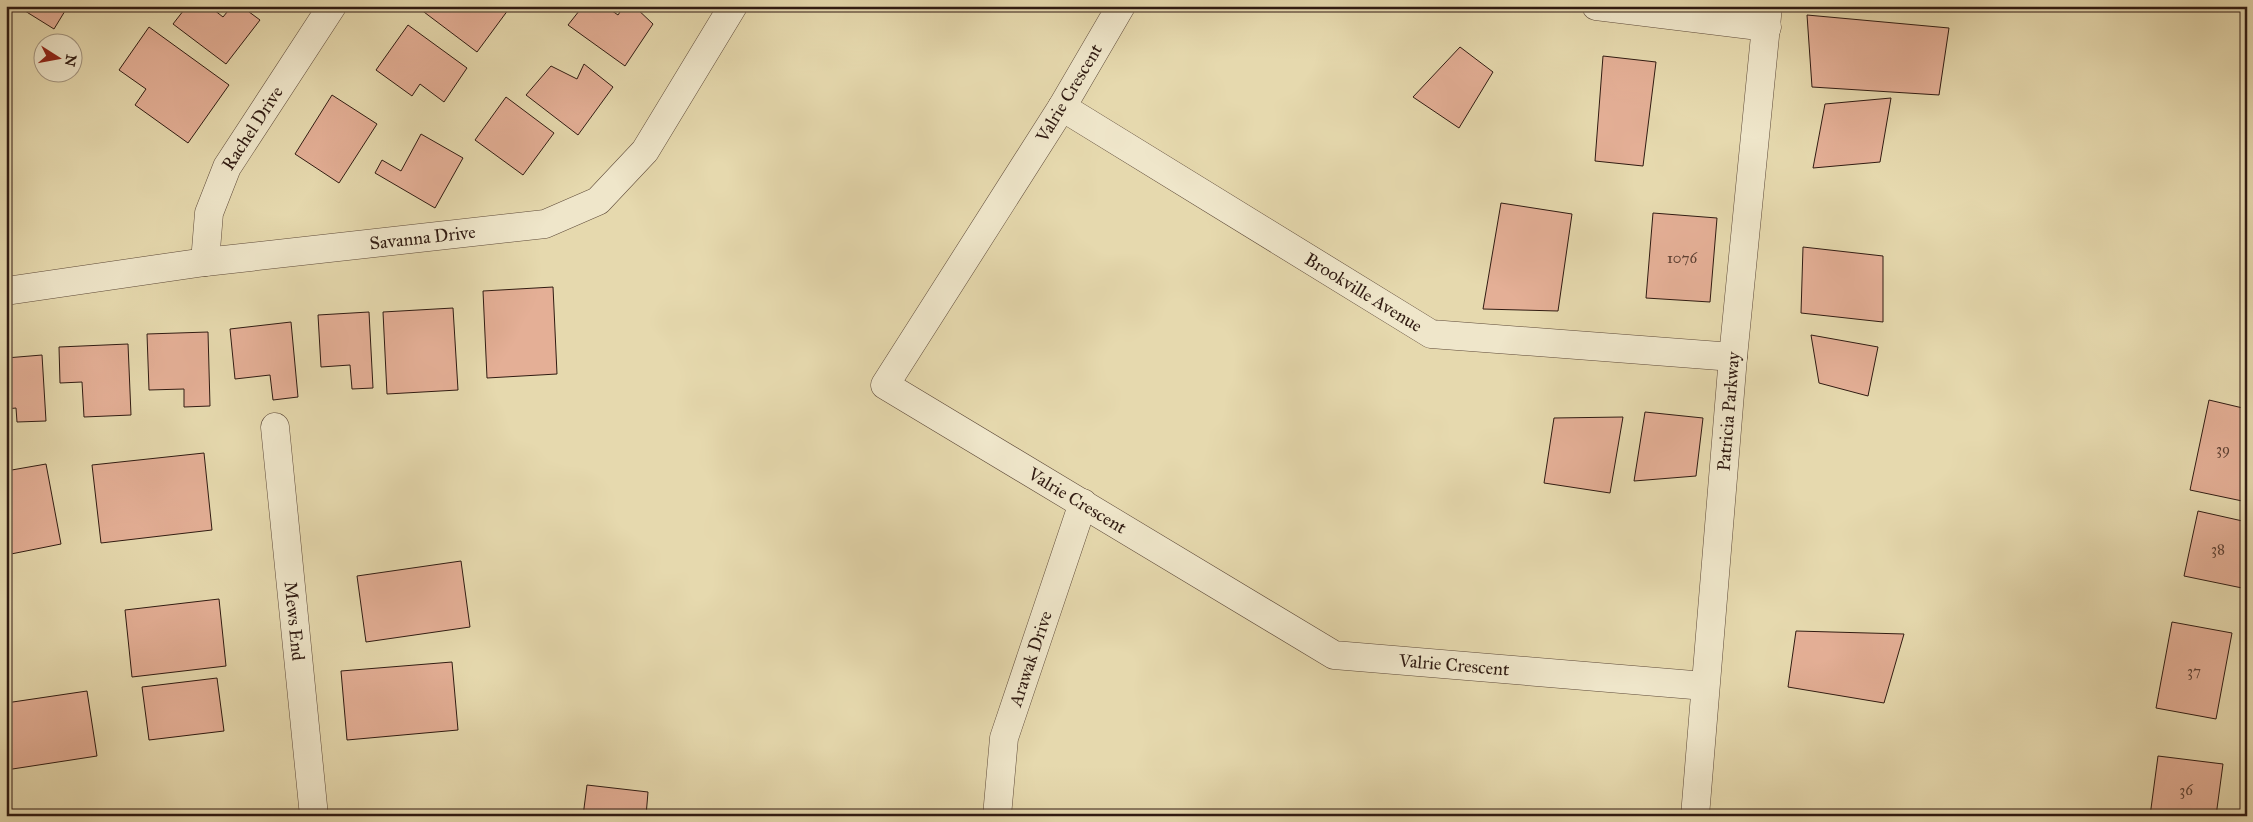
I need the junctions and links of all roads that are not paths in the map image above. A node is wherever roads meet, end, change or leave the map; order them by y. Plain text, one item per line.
1 (332, 6) edge
2 (733, 6) edge
3 (1121, 6) edge
4 (1596, 6) edge
5 (1767, 16) edge
6 (1062, 107) junction
7 (205, 262) junction
8 (6, 291) edge
9 (1733, 357) junction
10 (275, 427) dead end
11 (1083, 504) junction
12 (1705, 686) junction
13 (314, 816) edge
14 (997, 816) edge
15 (1695, 816) edge

1 - 7 street, Rachel Drive
2 - 7 street, Savanna Drive
3 - 6 street, Valrie Crescent
4 - 5 street
5 - 9 street, Patricia Parkway
6 - 9 street, Brookville Avenue
6 - 11 street, Valrie Crescent
7 - 8 street, Savanna Drive
9 - 12 street, Patricia Parkway
10 - 13 street, Mews End
11 - 12 street, Valrie Crescent
11 - 14 street, Arawak Drive
12 - 15 street, Patricia Parkway

